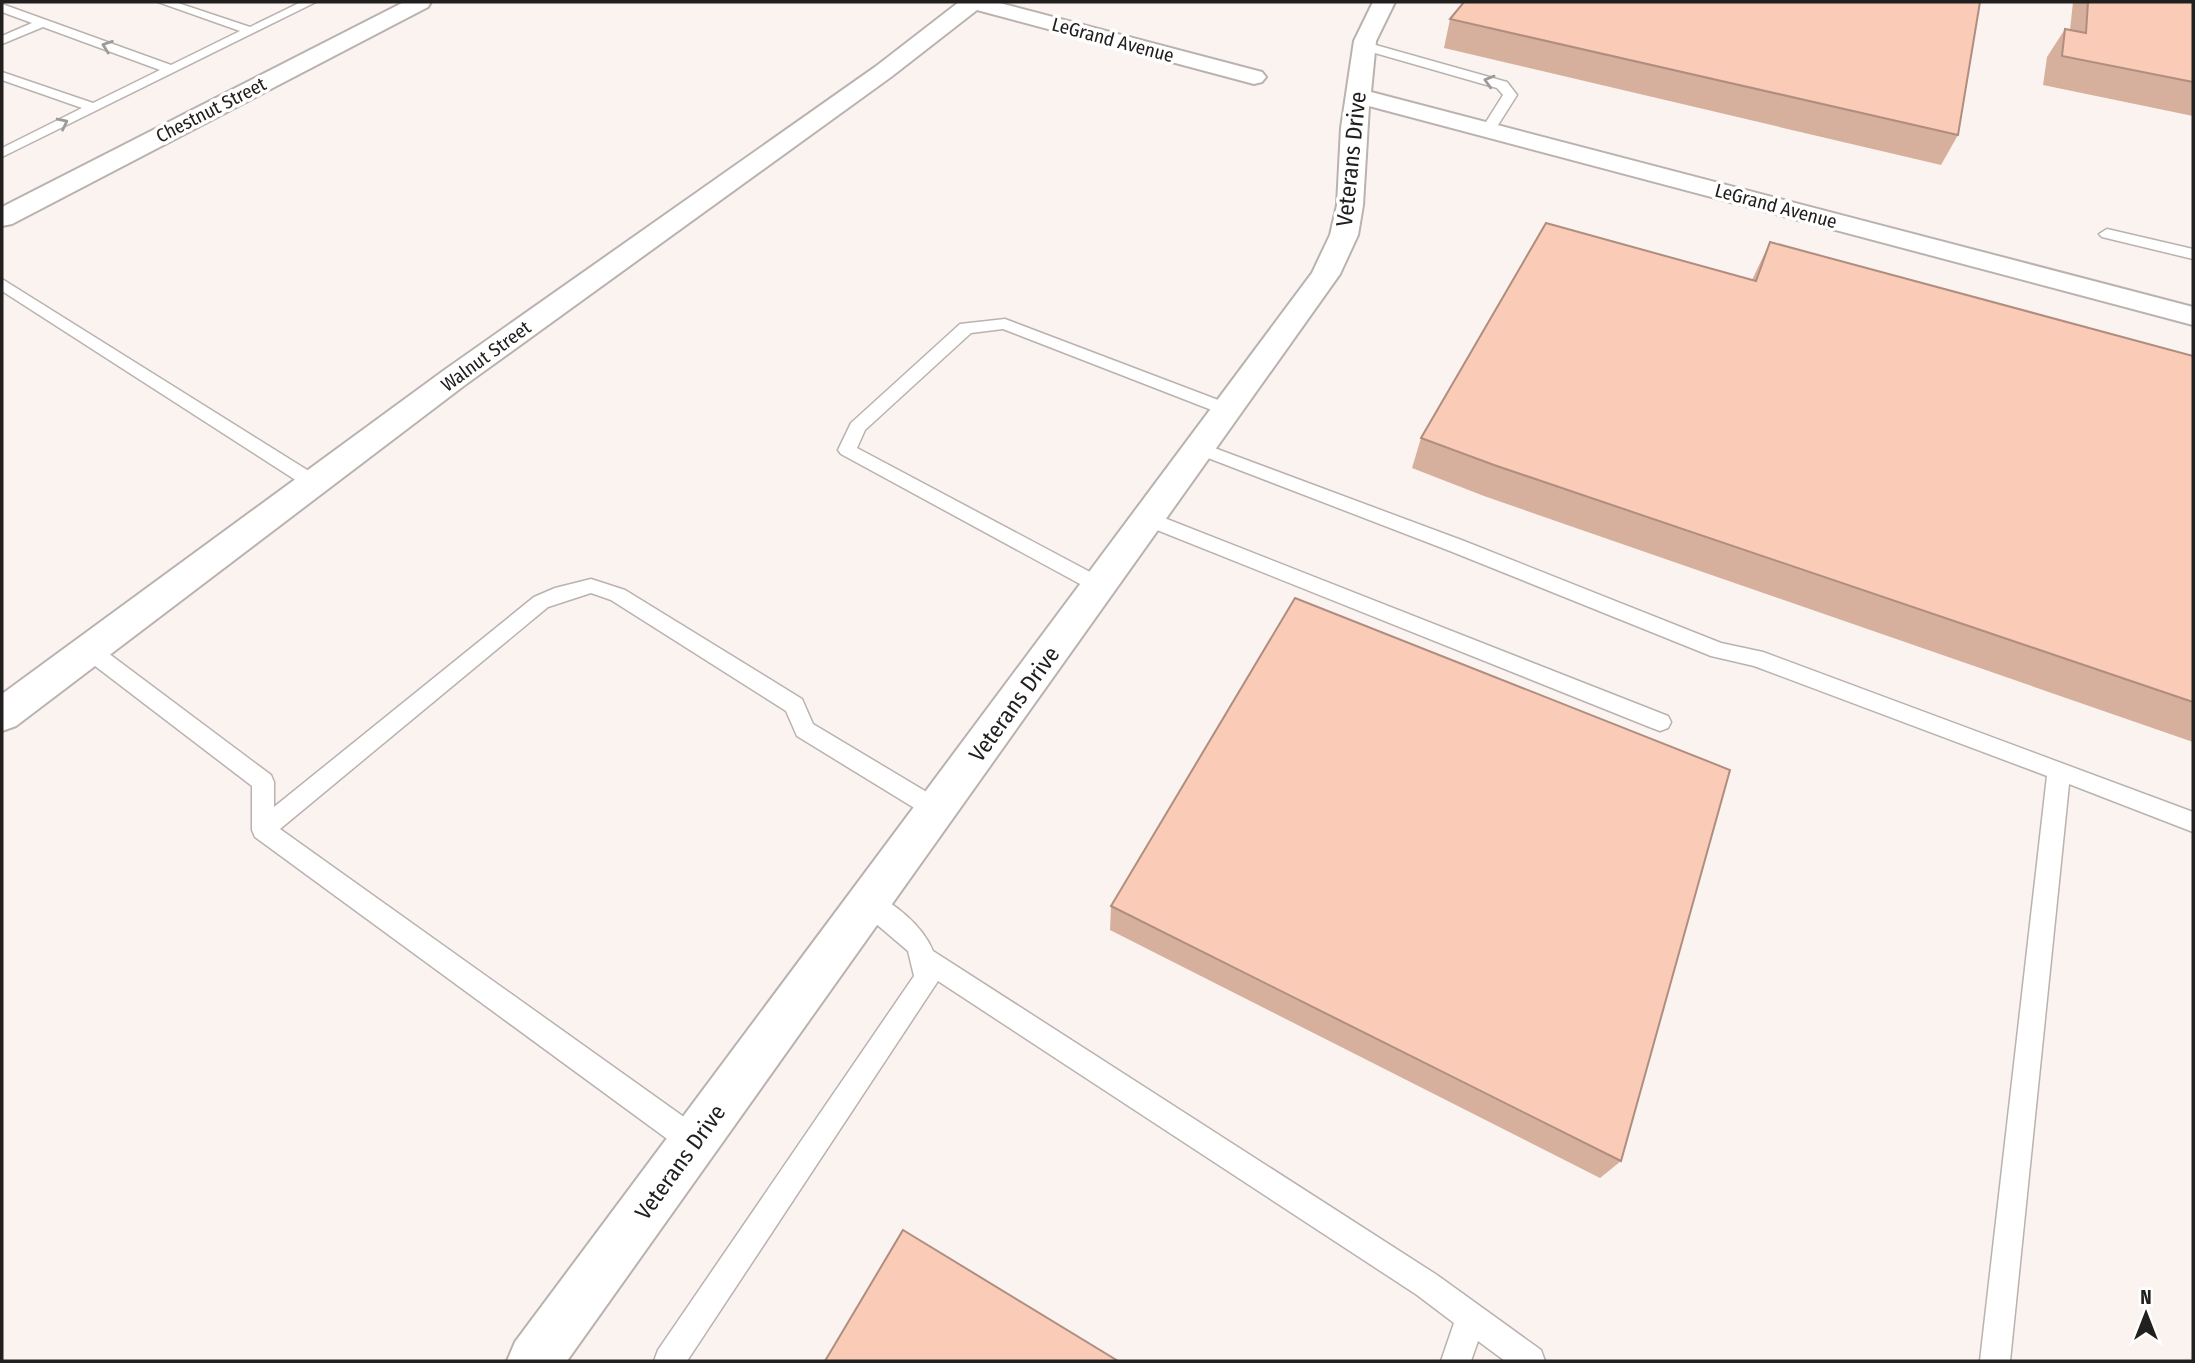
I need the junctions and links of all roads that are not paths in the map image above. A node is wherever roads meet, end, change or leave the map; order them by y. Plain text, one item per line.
1 (164, 2) edge
2 (310, 2) edge
3 (420, 2) edge
4 (972, 2) edge
5 (1384, 2) edge
6 (2, 8) edge
7 (42, 23) junction
8 (251, 31) junction
9 (2, 40) edge
10 (1364, 46) junction
11 (171, 70) junction
12 (2, 76) edge
13 (1254, 77) dead end
14 (1358, 96) junction
15 (94, 107) junction
16 (1488, 130) junction
17 (3, 152) edge
18 (2, 218) edge
19 (2107, 234) dead end
20 (2193, 254) edge
21 (2, 284) edge
22 (2193, 316) edge
23 (1228, 410) junction
24 (1200, 449) junction
25 (314, 482) junction
26 (1149, 519) junction
27 (1100, 586) junction
28 (89, 650) junction
29 (2, 715) edge
30 (1660, 722) dead end
31 (2059, 771) junction
32 (937, 810) junction
33 (2193, 822) edge
34 (263, 831) junction
35 (869, 903) junction
36 (927, 960) junction
37 (695, 1142) junction
38 (1471, 1318) junction
39 (534, 1361) edge
40 (669, 1361) edge
41 (1456, 1361) edge
42 (1530, 1361) edge
43 (1995, 1361) edge

1 - 8 lane
2 - 8 lane
3 - 18 street, Chestnut Street
4 - 13 street, LeGrand Avenue
4 - 25 street, Walnut Street
5 - 10 street, Veterans Drive
6 - 7 lane
7 - 9 lane
11 -> 7 lane
8 - 11 lane
10 - 14 street, Veterans Drive
16 -> 10 lane
11 - 15 lane
12 - 15 lane
14 - 16 street, LeGrand Avenue
14 - 23 street, Veterans Drive
17 -> 15 lane
16 - 22 street, LeGrand Avenue
19 - 20 lane
21 - 25 lane
23 - 24 street, Veterans Drive
23 - 27 lane
24 - 26 street, Veterans Drive
24 - 31 lane
25 - 28 street, Walnut Street
26 - 27 street, Veterans Drive
26 - 30 lane
27 - 32 street, Veterans Drive
28 - 29 street, Walnut Street
28 - 34 lane
31 - 33 lane
31 - 43 lane
32 - 34 lane
32 - 35 street, Veterans Drive
34 - 37 lane
35 - 36 lane
35 - 37 street, Veterans Drive
36 - 38 lane
36 - 40 lane
37 - 39 street, Veterans Drive
38 - 41 lane
38 - 42 lane

